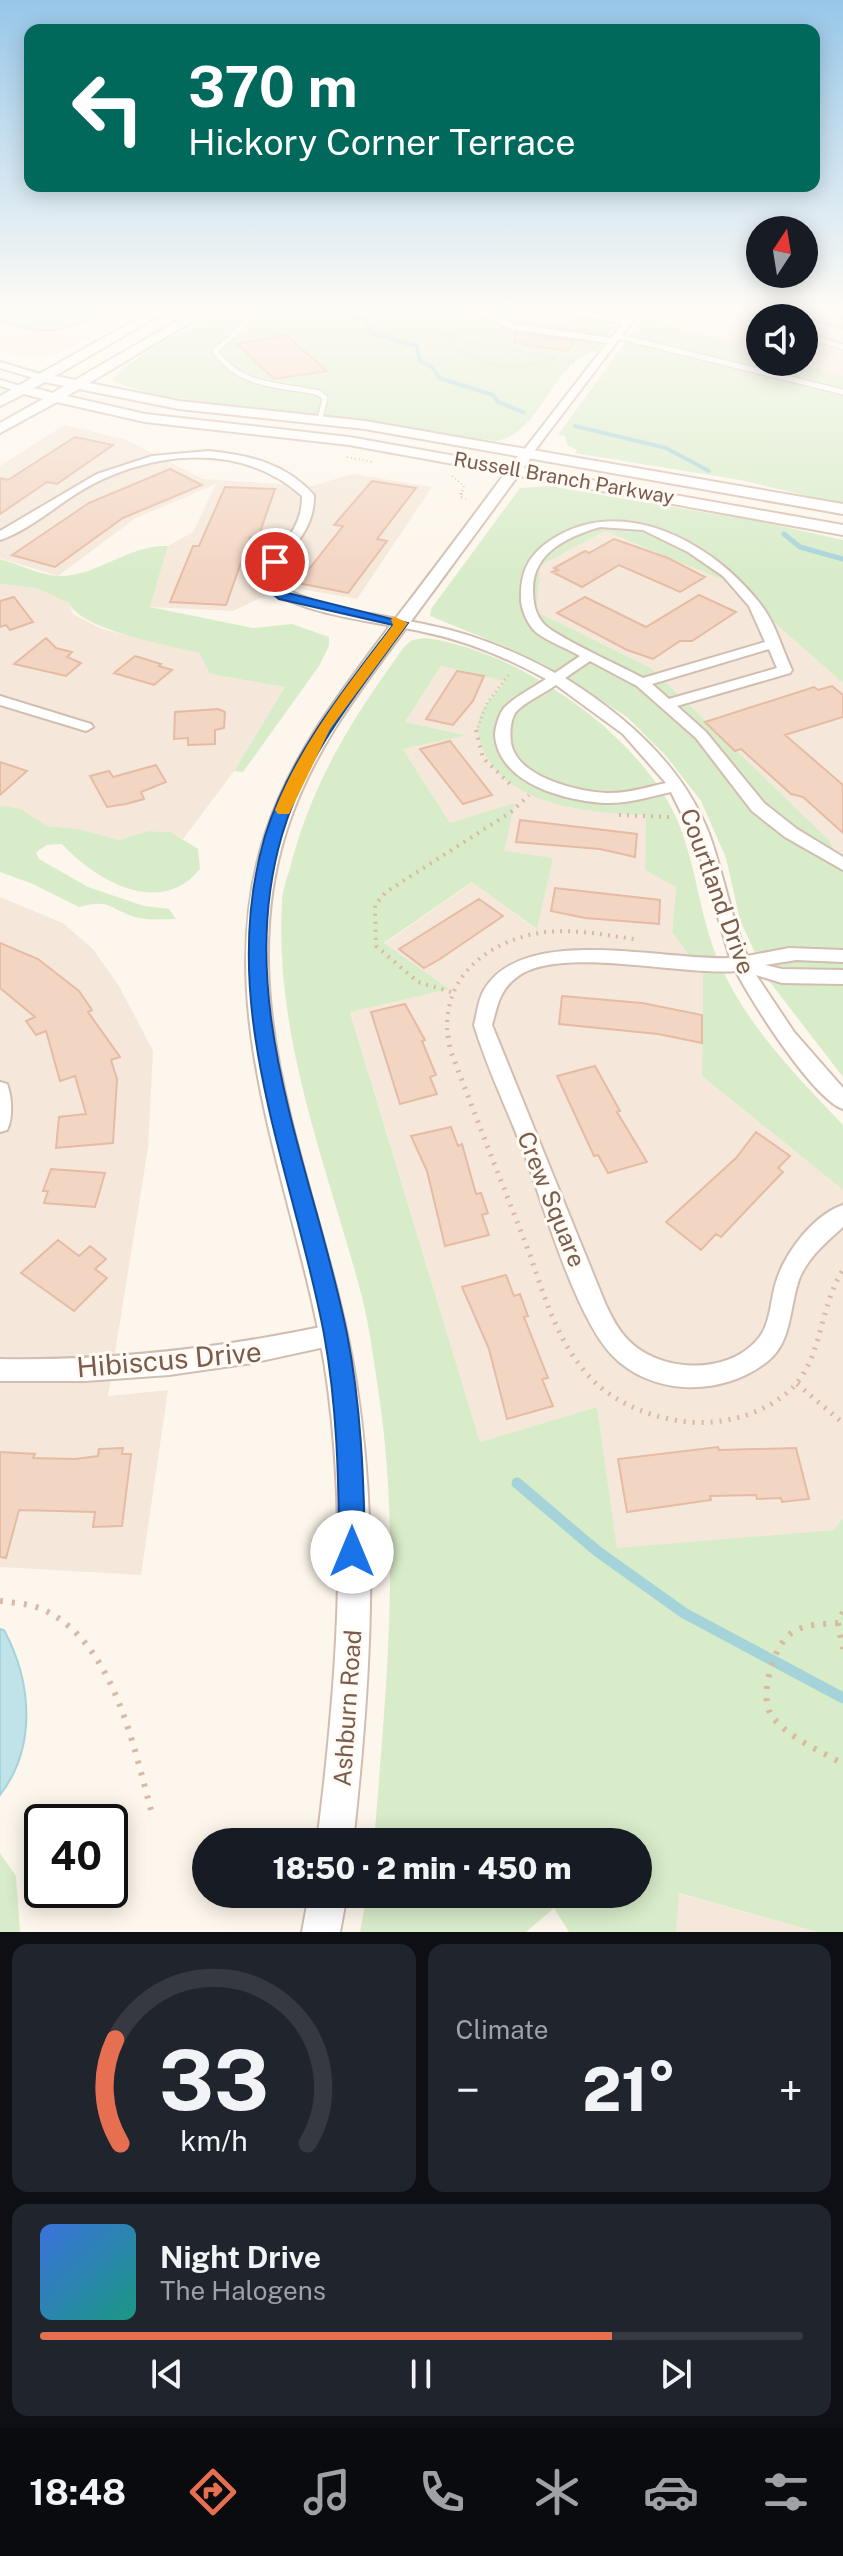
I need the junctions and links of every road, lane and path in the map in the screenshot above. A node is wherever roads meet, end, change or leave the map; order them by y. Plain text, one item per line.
1 (52, 399) edge
2 (59, 399) edge
3 (149, 399) edge
4 (325, 399) edge
5 (569, 399) edge
6 (320, 419) junction
7 (0, 429) edge
8 (528, 452) junction
9 (515, 470) junction
10 (843, 509) edge
11 (843, 530) edge
12 (0, 536) edge
13 (401, 623) junction
14 (775, 643) junction
15 (590, 655) junction
16 (553, 679) junction
17 (642, 683) junction
18 (0, 700) edge
19 (669, 704) junction
20 (86, 727) dead end
21 (674, 786) junction
22 (529, 795) dead end
23 (843, 864) edge
24 (639, 940) dead end
25 (843, 956) edge
26 (741, 964) junction
27 (843, 977) edge
28 (451, 992) junction
29 (0, 1090) edge
30 (843, 1101) edge
31 (0, 1124) edge
32 (843, 1214) edge
33 (843, 1270) edge
34 (335, 1335) junction
35 (0, 1370) edge
36 (797, 1384) junction
37 (843, 1423) edge
38 (0, 1601) edge
39 (843, 1612) edge
40 (838, 1623) junction
41 (843, 1649) edge
42 (843, 1764) edge
43 (151, 1810) dead end
44 (336, 1828) edge
45 (325, 1908) edge
46 (321, 1932) edge

1 - 7 main road
2 - 9 main road, Russell Branch Parkway
3 - 6 main road, Russell Branch Parkway
4 - 6 lane
5 - 8 street, Ashburn Road
6 - 8 main road, Russell Branch Parkway
8 - 9 street, Ashburn Road
8 - 10 main road, Russell Branch Parkway
9 - 11 main road, Russell Branch Parkway
9 - 13 street, Ashburn Road
12 - 13 street, Courtland Drive
13 - 16 street, Courtland Drive
13 - 34 street, Ashburn Road
14 - 15 street
14 - 17 street
14 - 19 street
15 - 16 street
15 - 17 street
16 - 21 street, Courtland Drive
16 - 21 street
17 - 19 street
18 - 20 street
19 - 23 street
21 - 26 street, Courtland Drive
22 - 28 path
24 - 28 path
25 - 26 street
26 - 27 street
26 - 30 street, Courtland Drive
26 - 32 street, Crew Square
28 - 36 path
29 - 31 street
33 - 36 path
34 - 35 street, Hibiscus Drive
34 - 44 street, Ashburn Road
36 - 37 path
38 - 43 path
39 - 40 path
40 - 41 path
40 - 42 path
45 - 46 street

